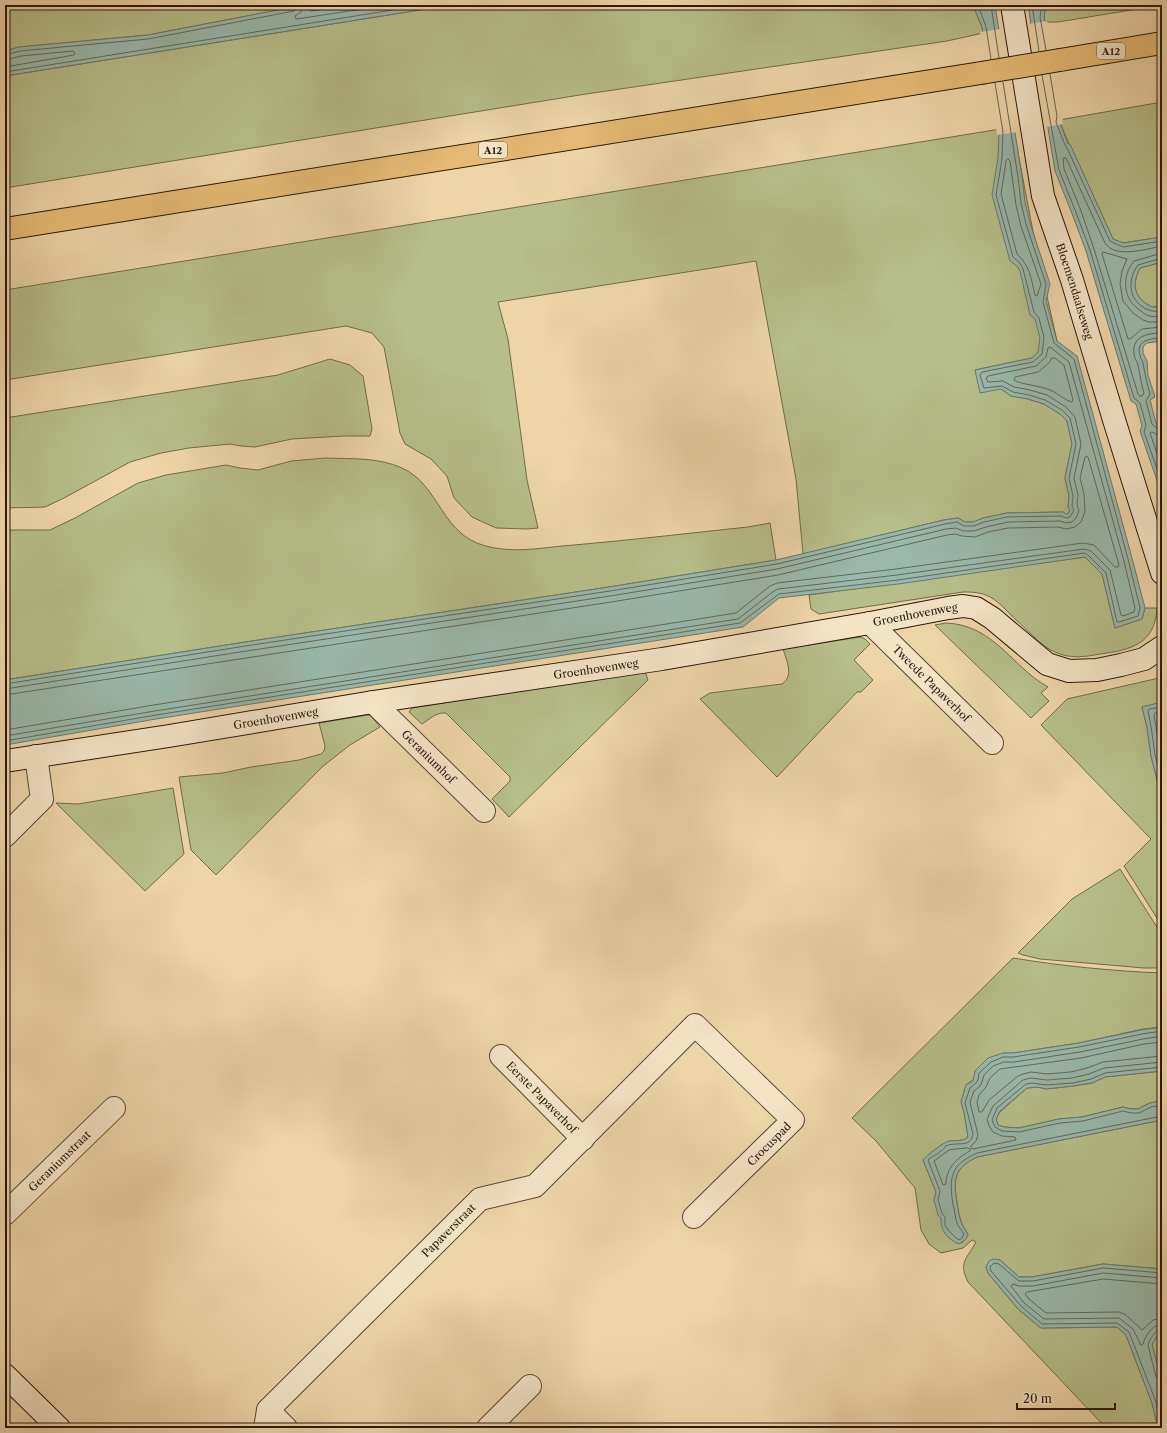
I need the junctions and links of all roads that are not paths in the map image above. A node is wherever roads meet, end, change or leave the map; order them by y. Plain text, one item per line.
1 (1012, 5) edge
2 (1162, 43) edge
3 (5, 229) edge
4 (1162, 573) edge
5 (870, 623) junction
6 (1162, 647) edge
7 (373, 702) junction
8 (992, 743) dead end
9 (36, 756) junction
10 (5, 761) edge
11 (484, 811) dead end
12 (5, 836) edge
13 (724, 1054) joint
14 (501, 1056) dead end
15 (114, 1108) dead end
16 (583, 1139) junction
17 (5, 1214) edge
18 (694, 1217) dead end
19 (5, 1375) edge
20 (530, 1386) dead end
21 (266, 1419) edge
22 (59, 1428) edge
23 (286, 1428) edge
24 (488, 1428) edge

1 - 4 street, Bloemendaalseweg
2 - 3 highway, A12, bridge
5 - 6 street, Groenhovenweg
5 - 7 street, Groenhovenweg
5 - 8 street, Tweede Papaverhof
7 - 9 street, Groenhovenweg
7 - 11 street, Geraniumhof
9 - 10 street, Groenhovenweg
9 - 12 street
13 - 16 street, Papaverstraat
13 - 18 street, Crocuspad
14 - 16 street, Eerste Papaverhof
15 - 17 street, Geraniumstraat
16 - 21 street, Papaverstraat
19 - 22 street
20 - 24 street
21 - 23 street

